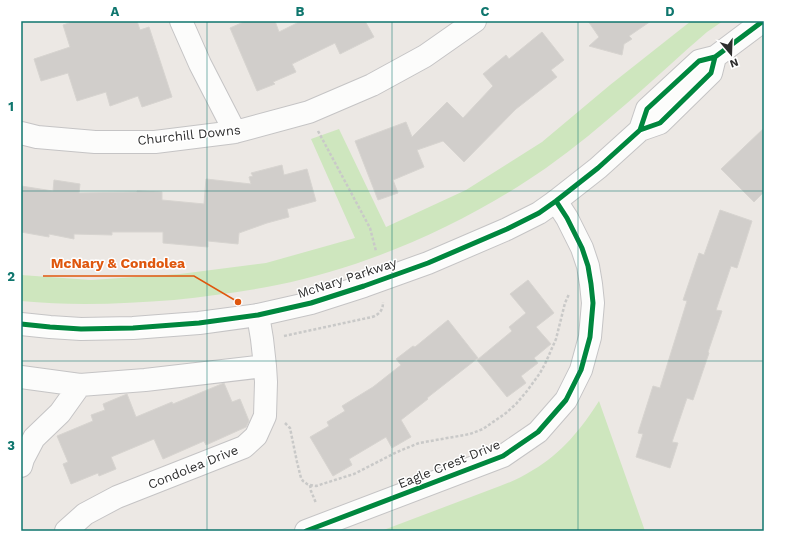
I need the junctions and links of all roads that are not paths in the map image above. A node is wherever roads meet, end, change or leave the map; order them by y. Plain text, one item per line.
1 (181, 21) edge
2 (475, 21) edge
3 (763, 21) edge
4 (21, 132) edge
5 (235, 132) junction
6 (556, 202) junction
7 (258, 315) junction
8 (21, 324) edge
9 (265, 366) junction
10 (21, 377) edge
11 (80, 385) junction
12 (21, 466) edge
13 (66, 531) edge
14 (306, 531) edge

1 - 5 street
2 - 5 street, Churchill Downs
3 - 6 street, McNary Parkway
4 - 5 street, Churchill Downs
6 - 7 street, McNary Parkway
6 - 14 street, Eagle Crest Drive
7 - 8 street, McNary Parkway
7 - 9 street, Condolea Drive
9 - 11 street
9 - 13 street, Condolea Drive
10 - 11 street
11 - 12 street

